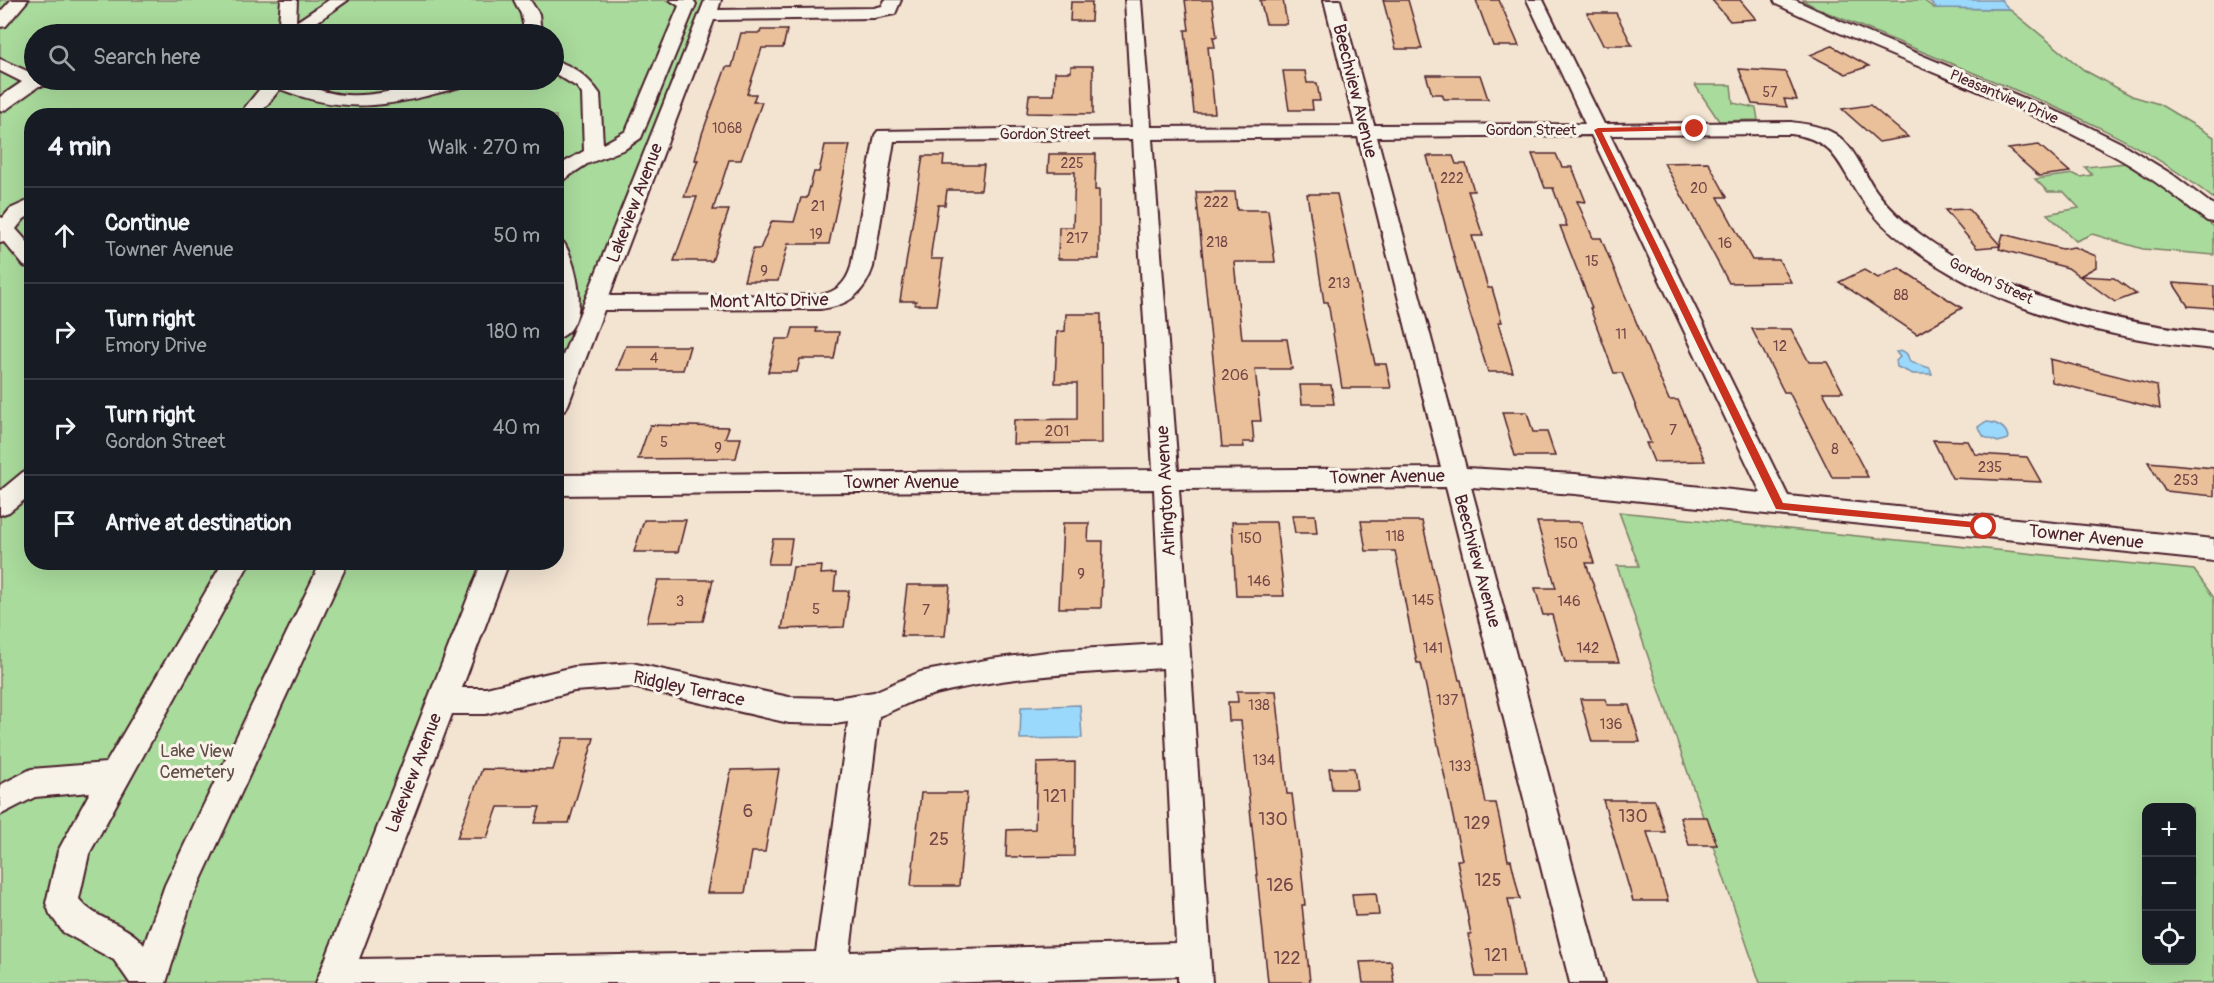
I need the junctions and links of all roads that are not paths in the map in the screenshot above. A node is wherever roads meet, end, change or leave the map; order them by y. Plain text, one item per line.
1 (20, 0) edge
2 (289, 0) edge
3 (340, 0) edge
4 (522, 0) edge
5 (678, 0) edge
6 (893, 0) edge
7 (1133, 0) edge
8 (1332, 0) edge
9 (1535, 0) edge
10 (1782, 0) edge
11 (710, 8) edge
12 (0, 22) edge
13 (288, 24) edge
14 (303, 24) edge
15 (531, 24) edge
16 (0, 64) edge
17 (564, 72) edge
18 (24, 76) edge
19 (564, 83) edge
20 (24, 89) edge
21 (270, 90) edge
22 (300, 90) edge
23 (423, 90) edge
24 (591, 94) junction
25 (0, 105) edge
26 (255, 108) edge
27 (1598, 130) junction
28 (1365, 132) junction
29 (1141, 134) junction
30 (885, 135) joint
31 (594, 153) junction
32 (564, 171) edge
33 (24, 209) edge
34 (2214, 216) edge
35 (1, 225) edge
36 (24, 252) edge
37 (564, 275) edge
38 (596, 303) junction
39 (564, 317) edge
40 (2214, 341) edge
41 (564, 370) edge
42 (1455, 476) junction
43 (1166, 480) junction
44 (564, 485) edge
45 (24, 486) edge
46 (0, 505) edge
47 (1780, 506) junction
48 (2214, 550) edge
49 (232, 570) edge
50 (331, 570) edge
51 (493, 570) edge
52 (1175, 655) junction
53 (442, 701) junction
54 (865, 707) junction
55 (115, 776) junction
56 (31, 783) junction
57 (0, 787) edge
58 (0, 801) edge
59 (831, 969) junction
60 (1194, 971) edge
61 (334, 979) edge
62 (149, 983) edge
63 (1587, 983) edge

1 - 12 street
2 - 13 street
3 - 14 street
4 - 15 street
5 - 31 street
6 - 11 street
7 - 29 street, Arlington Avenue
8 - 28 street, Beechview Avenue
9 - 27 street
10 - 34 street, Pleasantview Drive
11 - 38 street, Lakeview Avenue
16 - 18 street
17 - 24 street
19 - 24 street
20 - 25 street
21 - 26 street
22 - 23 street
24 - 31 street
27 - 28 street, Gordon Street
27 - 40 street, Gordon Street
27 - 47 street
28 - 29 street, Gordon Street
28 - 42 street, Beechview Avenue
29 - 30 street, Gordon Street
29 - 43 street, Arlington Avenue
30 - 38 street, Mont Alto Drive
31 - 32 street
33 - 35 street
35 - 36 street
37 - 39 street
38 - 41 street, Lakeview Avenue
42 - 43 street, Towner Avenue
42 - 47 street, Towner Avenue
42 - 63 street, Beechview Avenue
43 - 44 street, Towner Avenue
43 - 52 street, Arlington Avenue
45 - 46 street
47 - 48 street, Towner Avenue
49 - 55 street
50 - 62 street
51 - 53 street, Lakeview Avenue
52 - 54 street, Ridgley Terrace
52 - 60 street, Arlington Avenue
53 - 54 street, Ridgley Terrace
53 - 61 street, Lakeview Avenue
54 - 59 street
55 - 56 street
55 - 62 street
56 - 57 street
56 - 58 street
59 - 60 street
59 - 61 street

